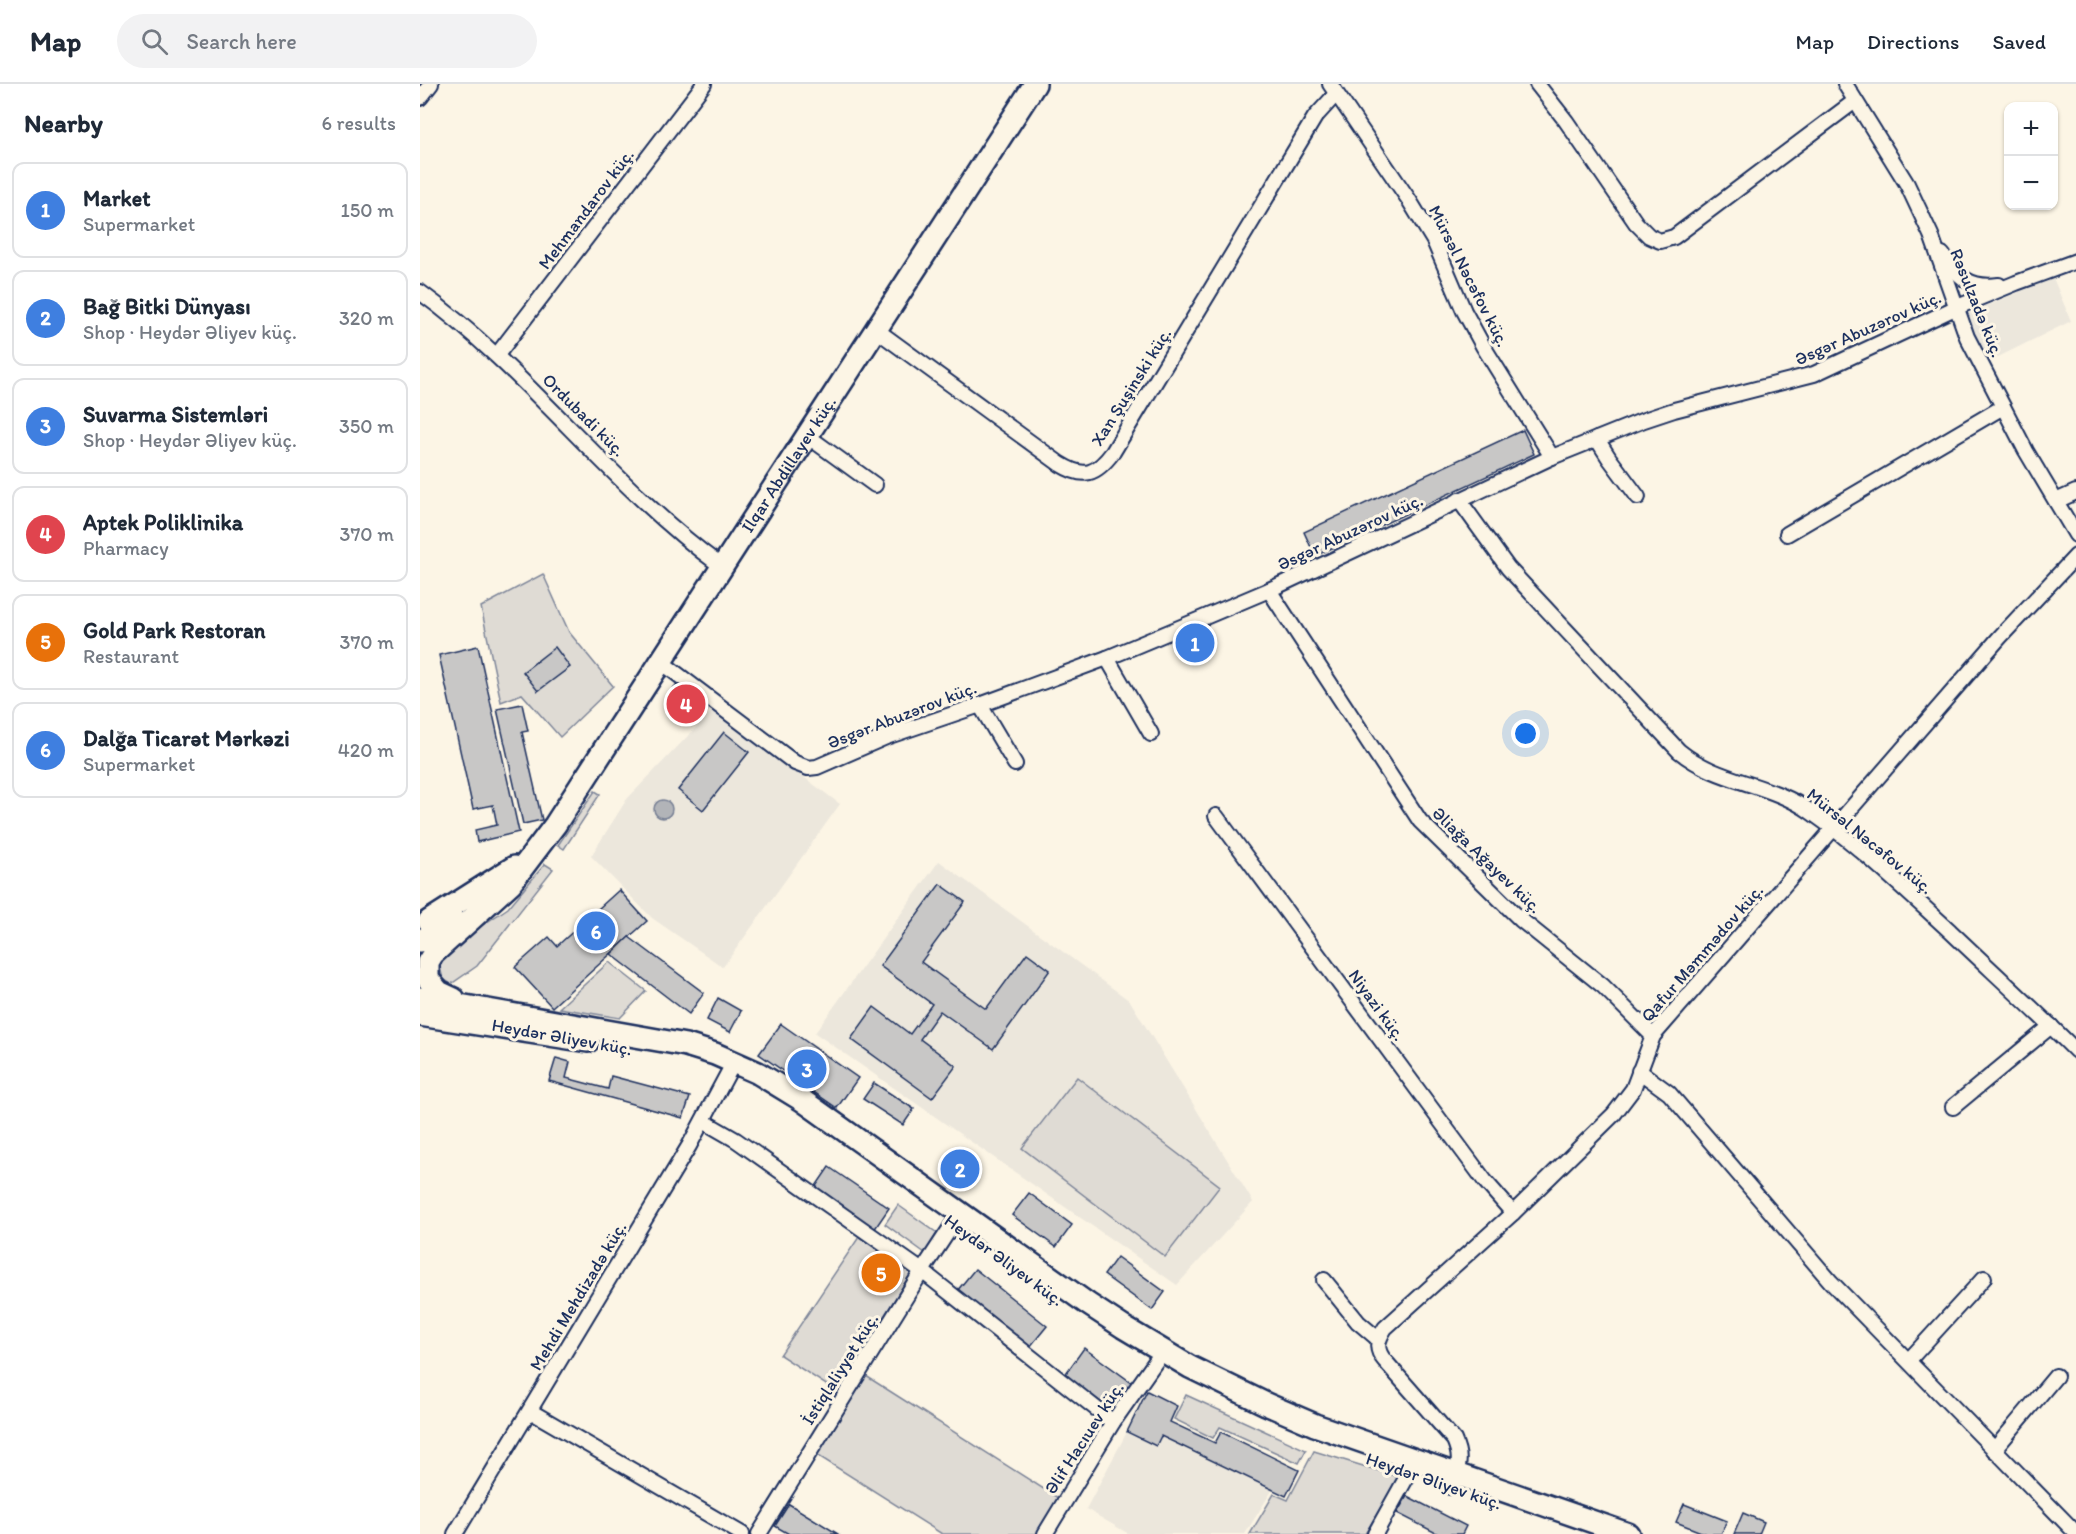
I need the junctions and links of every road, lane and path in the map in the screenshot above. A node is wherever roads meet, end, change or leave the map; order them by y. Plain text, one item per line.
1 (430, 84) edge
2 (704, 84) edge
3 (1035, 84) edge
4 (1537, 84) edge
5 (1845, 84) edge
6 (1333, 89) edge
7 (420, 98) edge
8 (1855, 101) junction
9 (1934, 243) junction
10 (2076, 261) edge
11 (2016, 283) junction
12 (420, 292) edge
13 (1955, 309) junction
14 (875, 329) junction
15 (497, 355) junction
16 (2003, 406) junction
17 (806, 435) junction
18 (1598, 439) junction
19 (1552, 457) junction
20 (875, 485) dead end
21 (2076, 492) edge
22 (1638, 497) dead end
23 (1459, 500) junction
24 (2056, 501) junction
25 (1787, 534) dead end
26 (2076, 535) edge
27 (2076, 556) edge
28 (721, 566) junction
29 (1269, 590) junction
30 (1107, 658) junction
31 (660, 661) junction
32 (980, 705) junction
33 (1151, 734) dead end
34 (1015, 765) dead end
35 (1216, 816) dead end
36 (1833, 829) junction
37 (540, 846) junction
38 (424, 925) edge
39 (420, 941) edge
40 (420, 998) edge
41 (474, 1006) junction
42 (425, 1012) edge
43 (2051, 1026) junction
44 (1653, 1036) junction
45 (2076, 1051) edge
46 (731, 1068) junction
47 (1639, 1071) junction
48 (1953, 1107) dead end
49 (703, 1121) junction
50 (1513, 1212) junction
51 (957, 1218) junction
52 (922, 1271) junction
53 (1984, 1278) dead end
54 (1324, 1280) dead end
55 (1378, 1339) junction
56 (1159, 1357) junction
57 (1909, 1360) junction
58 (2056, 1376) dead end
59 (530, 1410) junction
60 (1113, 1422) junction
61 (1994, 1450) junction
62 (1409, 1473) junction
63 (1453, 1480) junction
64 (2076, 1533) edge
65 (454, 1534) edge
66 (742, 1534) edge
67 (759, 1534) edge
68 (1045, 1534) edge
69 (1375, 1534) edge
70 (1587, 1534) edge
71 (1628, 1534) edge

1 - 7 street
2 - 15 street, Mehmandarov küç.
3 - 14 main road, İlqar Abdillayev küç.
4 - 8 street
5 - 8 street, Rəsulzadə küç.
6 - 14 street, Xan Şuşinski küç.
6 - 19 street, Mürsəl Nəcəfov küç.
8 - 9 street, Rəsulzadə küç.
9 - 11 street
9 - 13 street, Rəsulzadə küç.
10 - 11 street, Əsgər Abuzərov küç.
11 - 13 street, Əsgər Abuzərov küç.
12 - 15 street, Ordubadi küç.
13 - 16 street, Rəsulzadə küç.
13 - 18 street, Əsgər Abuzərov küç.
14 - 17 main road, İlqar Abdillayev küç.
15 - 28 street, Ordubadi küç.
16 - 24 street, Rəsulzadə küç.
16 - 25 street
17 - 20 street
17 - 28 main road, İlqar Abdillayev küç.
18 - 19 street, Əsgər Abuzərov küç.
18 - 22 street
19 - 23 street, Əsgər Abuzərov küç.
21 - 24 street
23 - 29 street, Əsgər Abuzərov küç.
23 - 36 street, Mürsəl Nəcəfov küç.
24 - 26 street, Rəsulzadə küç.
27 - 36 street, Qafur Məmmədov küç.
28 - 31 main road, İlqar Abdillayev küç.
29 - 30 street, Əsgər Abuzərov küç.
29 - 44 street, Əliağa Ağayev küç.
30 - 32 street, Əsgər Abuzərov küç.
30 - 33 street
31 - 32 street, Əsgər Abuzərov küç.
31 - 37 main road, İlqar Abdillayev küç.
32 - 34 street
35 - 50 street, Niyazi küç.
36 - 43 street, Mürsəl Nəcəfov küç.
36 - 44 street, Qafur Məmmədov küç.
37 - 38 main road
37 - 39 main road
37 - 41 main road
40 - 41 main road
41 - 46 main road, Heydər Əliyev küç.
42 - 46 main road, Heydər Əliyev küç.
43 - 45 street, Mürsəl Nəcəfov küç.
43 - 48 street
44 - 47 street, Qafur Məmmədov küç.
46 - 49 street, Mehdi Mehdizadə küç.
46 - 51 main road, Heydər Əliyev küç.
47 - 50 street, Qafur Məmmədov küç.
47 - 57 street
49 - 52 street
49 - 59 street, Mehdi Mehdizadə küç.
50 - 55 street, Qafur Məmmədov küç.
51 - 52 street, İstiqlaliyyət küç.
51 - 56 main road, Heydər Əliyev küç.
52 - 60 street
52 - 67 street, İstiqlaliyyət küç.
53 - 57 street
54 - 55 street
55 - 63 street
56 - 60 street, Əlif Hacıuev küç.
56 - 62 main road, Heydər Əliyev küç.
56 - 63 main road, Heydər Əliyev küç.
57 - 61 street
58 - 61 street
59 - 65 street, Mehdi Mehdizadə küç.
59 - 66 street
60 - 68 street, Əlif Hacıuev küç.
61 - 64 street
62 - 63 main road, Heydər Əliyev küç.
62 - 69 street
63 - 70 main road, Heydər Əliyev küç.
63 - 71 main road, Heydər Əliyev küç.

